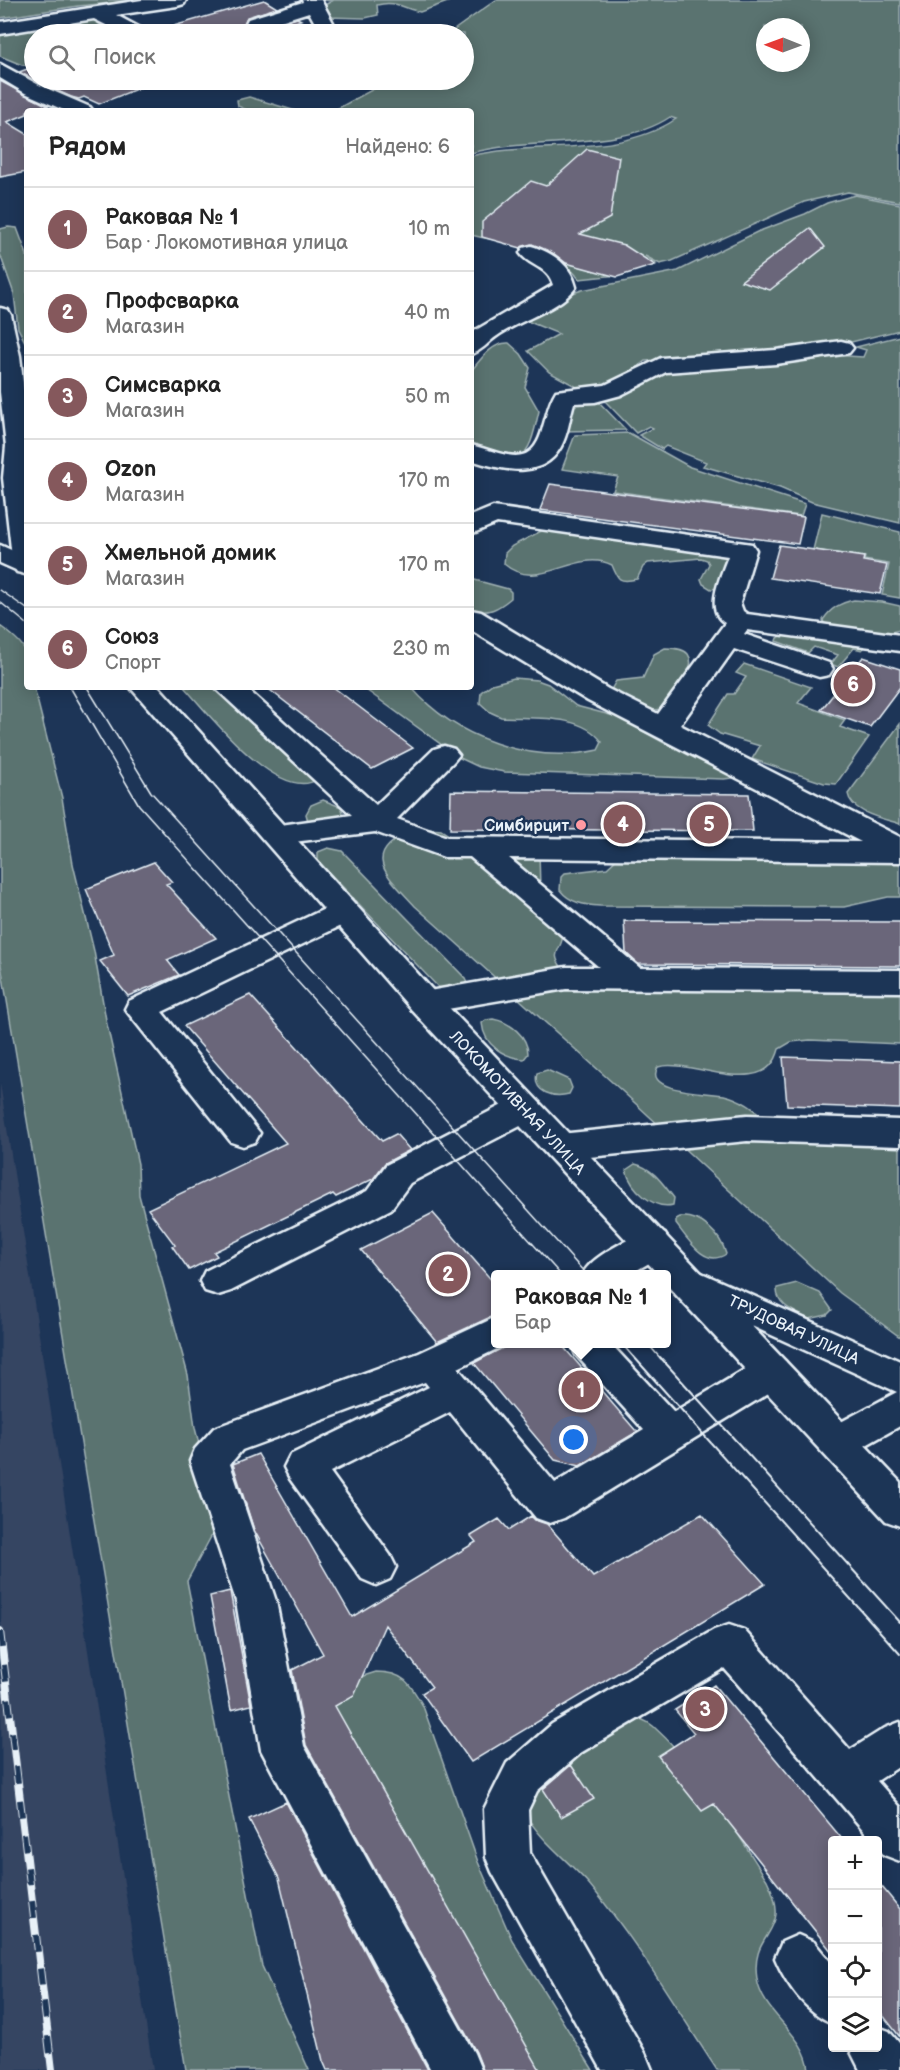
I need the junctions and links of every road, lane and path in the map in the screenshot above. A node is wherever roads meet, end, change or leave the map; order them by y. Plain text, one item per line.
1 (177, 0) edge
2 (312, 2) edge
3 (96, 12) junction
4 (255, 23) dead end
5 (118, 24) edge
6 (324, 24) edge
7 (0, 28) edge
8 (0, 70) edge
9 (24, 84) edge
10 (34, 90) edge
11 (76, 108) edge
12 (531, 253) dead end
13 (0, 315) edge
14 (476, 341) edge
15 (841, 348) dead end
16 (9, 443) edge
17 (474, 454) edge
18 (8, 486) edge
19 (474, 524) edge
20 (0, 553) edge
21 (24, 558) edge
22 (24, 566) edge
23 (474, 620) edge
24 (734, 629) junction
25 (900, 643) edge
26 (819, 669) dead end
27 (147, 690) edge
28 (231, 690) edge
29 (663, 728) junction
30 (444, 755) dead end
31 (376, 822) junction
32 (276, 834) junction
33 (477, 847) junction
34 (900, 850) edge
35 (345, 912) junction
36 (633, 979) junction
37 (900, 981) edge
38 (424, 1002) junction
39 (524, 1109) junction
40 (243, 1133) dead end
41 (900, 1133) edge
42 (560, 1147) junction
43 (652, 1244) junction
44 (608, 1270) edge
45 (218, 1281) dead end
46 (688, 1281) junction
47 (491, 1336) edge
48 (593, 1348) edge
49 (772, 1372) junction
50 (443, 1378) junction
51 (900, 1378) edge
52 (900, 1407) edge
53 (670, 1433) junction
54 (838, 1442) junction
55 (900, 1509) edge
56 (376, 1567) dead end
57 (900, 1742) edge
58 (845, 1777) junction
59 (900, 1840) edge
60 (798, 1958) dead end
61 (830, 1998) edge
62 (875, 2052) edge
63 (457, 2070) edge
64 (627, 2070) edge
65 (891, 2070) edge

1 - 3 street
2 - 4 street
2 - 6 street
3 - 5 street
3 - 7 street
8 - 9 street
10 - 11 street
12 - 14 street
13 - 16 street
15 - 17 street
16 - 18 street
18 - 21 street
19 - 24 street
20 - 22 street
23 - 29 street
24 - 25 street
24 - 26 street
24 - 29 street
27 - 32 street, ЛОКОМОТИВНАЯ УЛИЦА
28 - 31 street
29 - 34 street
30 - 31 street
31 - 32 street
31 - 33 street
32 - 35 street, ЛОКОМОТИВНАЯ УЛИЦА
33 - 34 street
33 - 36 street
35 - 38 street, ЛОКОМОТИВНАЯ УЛИЦА
35 - 40 street
36 - 37 street
36 - 38 street
38 - 39 street, ЛОКОМОТИВНАЯ УЛИЦА
39 - 42 street, ЛОКОМОТИВНАЯ УЛИЦА
39 - 45 street
41 - 42 street
42 - 43 street, ЛОКОМОТИВНАЯ УЛИЦА
43 - 44 street
43 - 46 street, ЛОКОМОТИВНАЯ УЛИЦА
46 - 49 street, ЛОКОМОТИВНАЯ УЛИЦА
46 - 51 street, ТРУДОВАЯ УЛИЦА
47 - 50 street
48 - 53 street
49 - 53 street
49 - 54 street, ЛОКОМОТИВНАЯ УЛИЦА
50 - 53 street
50 - 56 street
50 - 63 street
52 - 54 street
54 - 55 street, ЛОКОМОТИВНАЯ УЛИЦА
57 - 58 street
58 - 59 street
58 - 64 street
60 - 61 street
62 - 65 street

